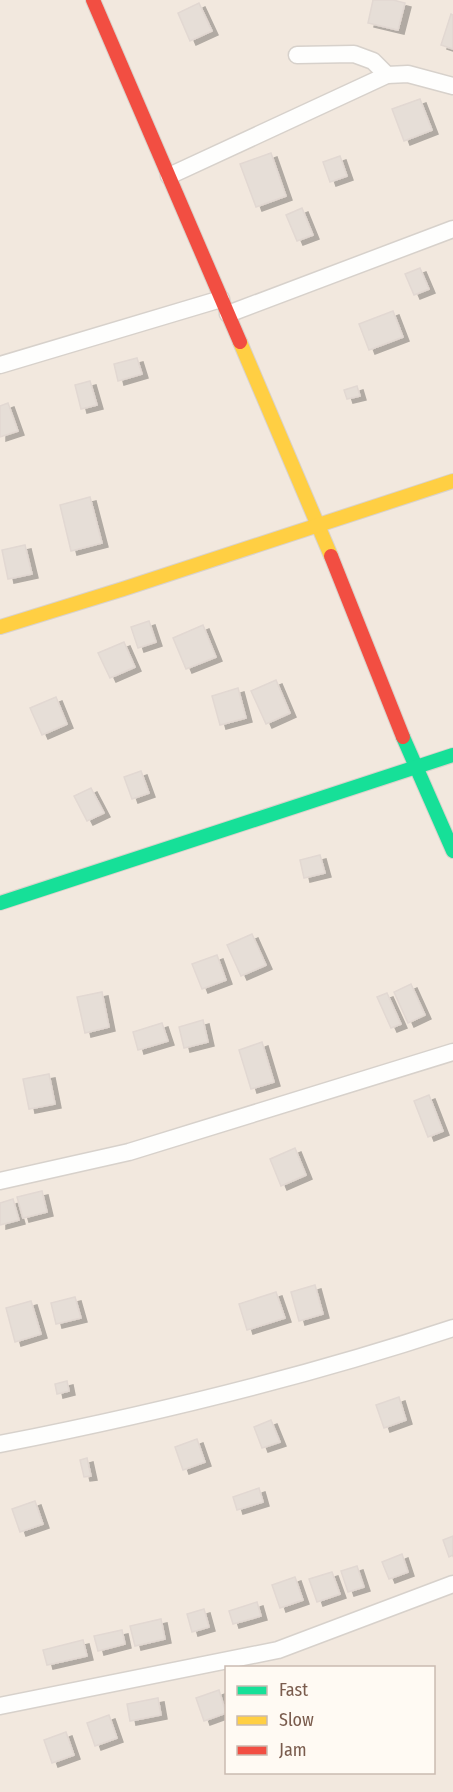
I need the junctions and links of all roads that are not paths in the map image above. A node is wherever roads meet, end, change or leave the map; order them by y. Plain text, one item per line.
1 (93, 0) edge
2 (297, 55) dead end
3 (387, 75) junction
4 (453, 86) edge
5 (169, 176) junction
6 (453, 229) edge
7 (225, 307) junction
8 (0, 365) edge
9 (453, 481) edge
10 (318, 525) junction
11 (0, 627) edge
12 (453, 755) edge
13 (416, 768) junction
14 (453, 851) edge
15 (0, 903) edge
16 (453, 1052) edge
17 (0, 1181) edge
18 (453, 1328) edge
19 (0, 1444) edge
20 (453, 1584) edge
21 (0, 1706) edge

1 - 5 street
2 - 3 street
3 - 4 street
3 - 5 street
5 - 7 street
6 - 7 street
7 - 8 street
7 - 10 street
9 - 10 street
10 - 11 street
10 - 13 street
12 - 13 street
13 - 14 street
13 - 15 street
16 - 17 street
18 - 19 street
20 - 21 street

